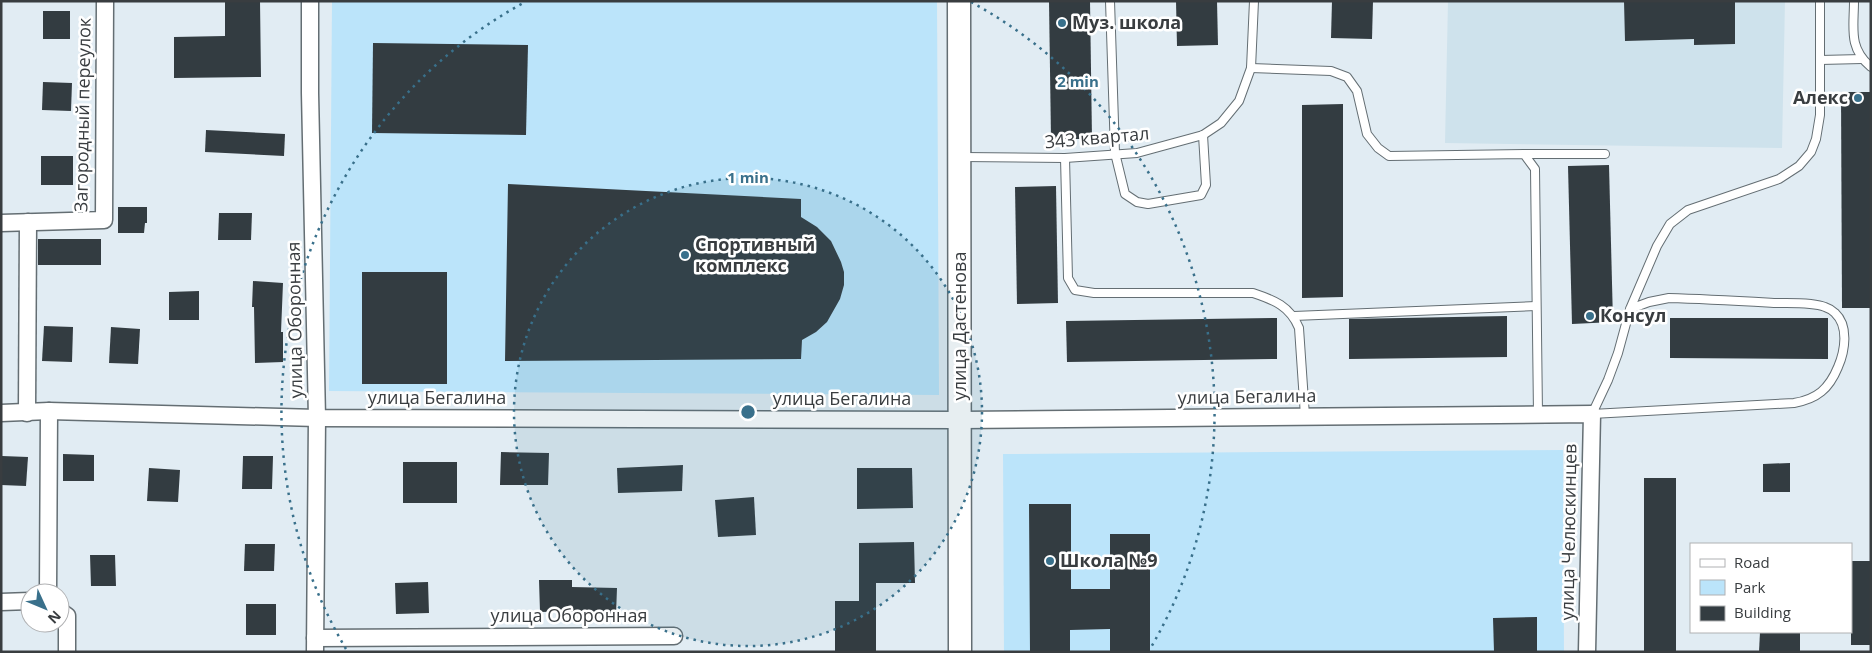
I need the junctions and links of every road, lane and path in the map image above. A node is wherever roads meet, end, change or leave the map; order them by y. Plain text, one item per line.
1 (105, 1) edge
2 (310, 1) edge
3 (959, 1) edge
4 (1110, 1) edge
5 (1254, 1) edge
6 (1820, 1) edge
7 (1854, 1) edge
8 (1862, 59) junction
9 (1820, 60) junction
10 (1871, 67) edge
11 (1251, 68) junction
12 (1203, 135) junction
13 (1115, 153) junction
14 (1524, 154) junction
15 (1605, 154) dead end
16 (960, 157) junction
17 (1065, 158) junction
18 (28, 222) junction
19 (1, 223) edge
20 (1536, 306) junction
21 (1630, 309) junction
22 (1294, 316) junction
23 (49, 411) junction
24 (1, 413) edge
25 (27, 413) junction
26 (1538, 414) junction
27 (1592, 414) junction
28 (1305, 416) junction
29 (317, 418) junction
30 (960, 420) junction
31 (48, 583) edge
32 (20, 601) edge
33 (1, 602) edge
34 (67, 633) edge
35 (674, 636) dead end
36 (315, 645) edge
37 (68, 652) edge
38 (960, 652) edge
39 (1587, 652) edge

1 - 18 street, Загородный переулок
2 - 29 street, улица Оборонная
3 - 16 street, улица Дастенова
4 - 13 lane
5 - 11 lane, 343 квартал
6 - 9 lane
7 - 8 lane
8 - 9 lane
8 - 10 lane
9 - 21 lane
11 - 12 lane, 343 квартал
11 - 14 lane
12 - 13 lane, 343 квартал
12 - 13 lane
13 - 17 lane, 343 квартал
14 - 15 lane
14 - 20 lane
16 - 17 lane, 343 квартал
16 - 30 street, улица Дастенова
17 - 22 lane
18 - 19 street, Загородный переулок
18 - 25 street
20 - 22 lane
20 - 26 lane
21 - 27 lane
21 - 27 lane
22 - 28 lane
23 - 25 street, улица Бегалина
23 - 29 street, улица Бегалина
23 - 31 street
24 - 25 street, улица Бегалина
26 - 27 street, улица Бегалина
26 - 28 street, улица Бегалина
27 - 39 street, улица Челюскинцев
28 - 30 street, улица Бегалина
29 - 30 street, улица Бегалина
29 - 36 street, улица Оборонная
30 - 38 street, улица Дастенова
32 - 33 street
34 - 37 street
35 - 36 street, улица Оборонная

